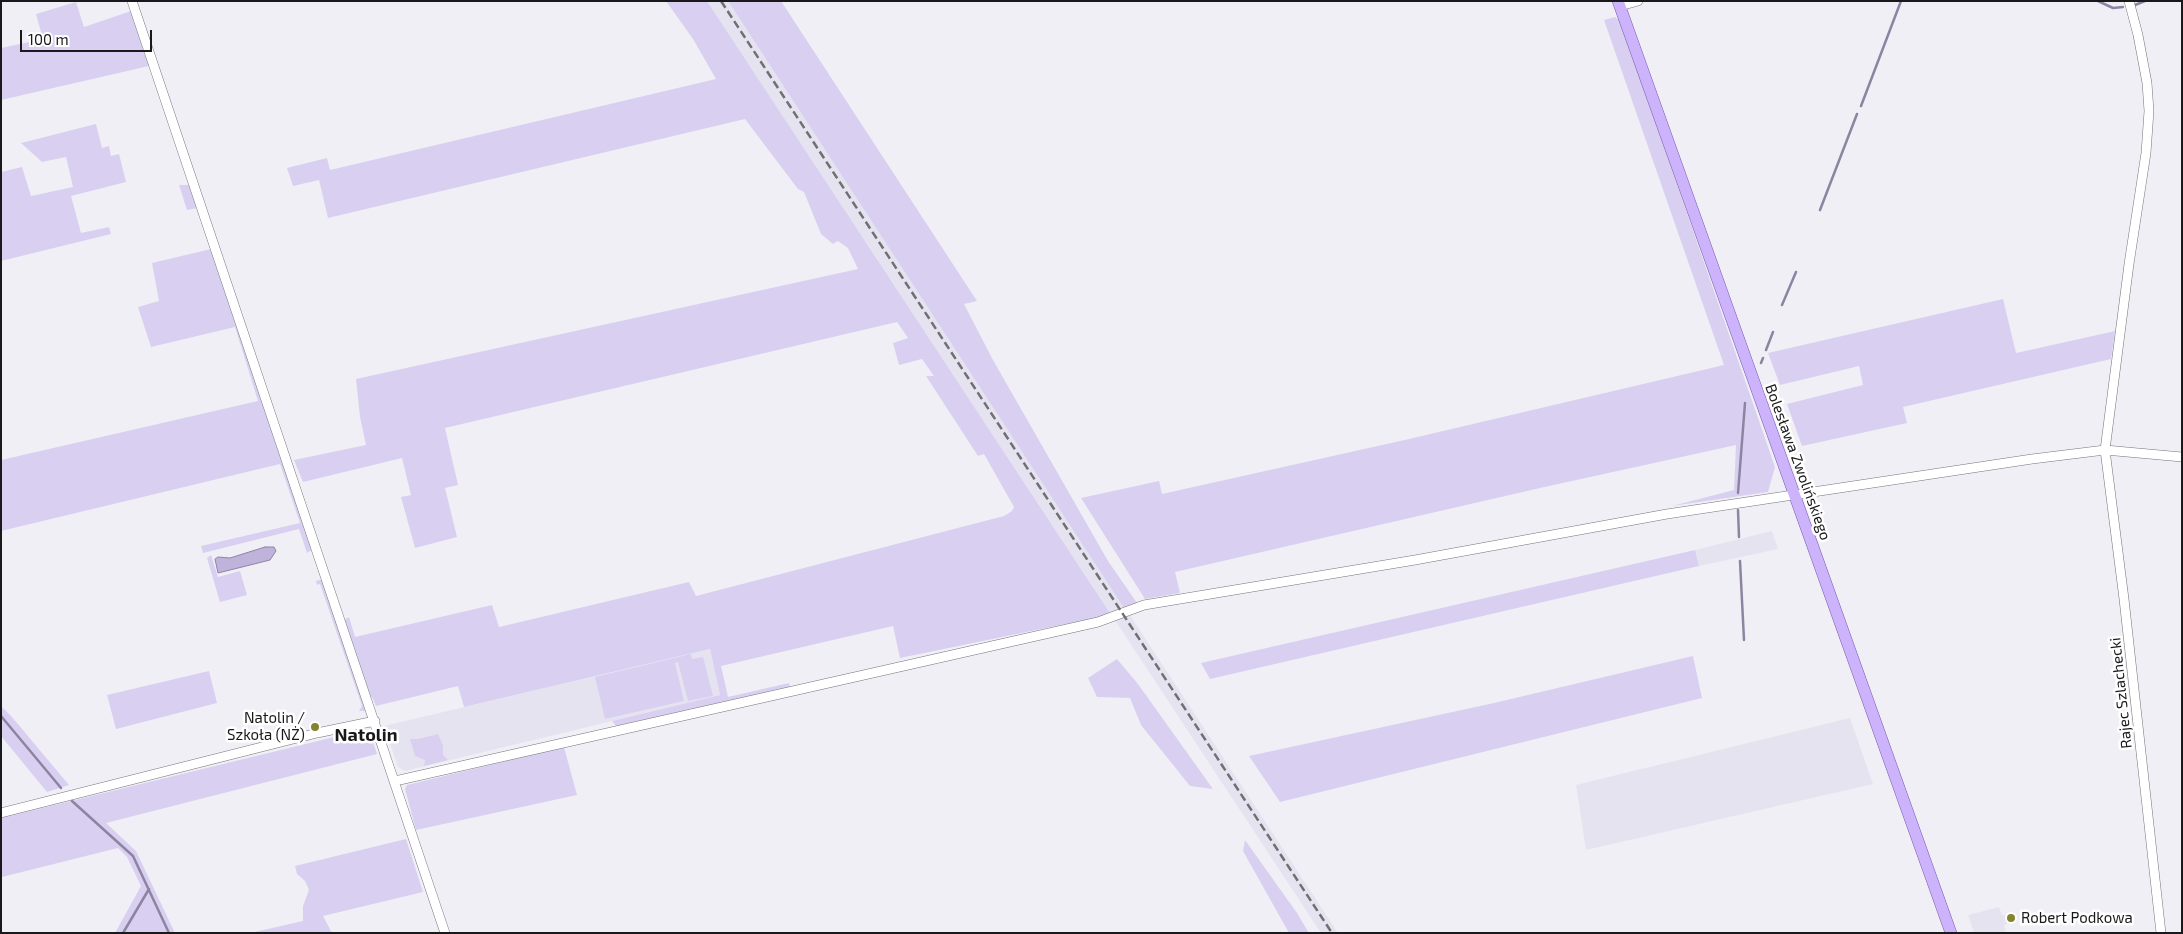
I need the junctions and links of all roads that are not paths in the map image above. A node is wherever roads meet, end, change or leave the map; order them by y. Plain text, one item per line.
1 (132, 1) edge
2 (1638, 1) edge
3 (2129, 1) edge
4 (1619, 3) edge
5 (2105, 450) junction
6 (2182, 457) edge
7 (1794, 494) junction
8 (375, 721) junction
9 (395, 781) junction
10 (1, 813) edge
11 (445, 933) edge
12 (1951, 933) edge
13 (2162, 933) edge

1 - 8 street
2 - 4 street
3 - 5 street, Rajec Szlachecki
4 - 7 main road, Bolesława Zwolińskiego
5 - 6 street
5 - 7 street
5 - 13 street, Rajec Szlachecki
7 - 9 street
7 - 12 main road, Bolesława Zwolińskiego
8 - 9 street
8 - 10 street
9 - 11 street

